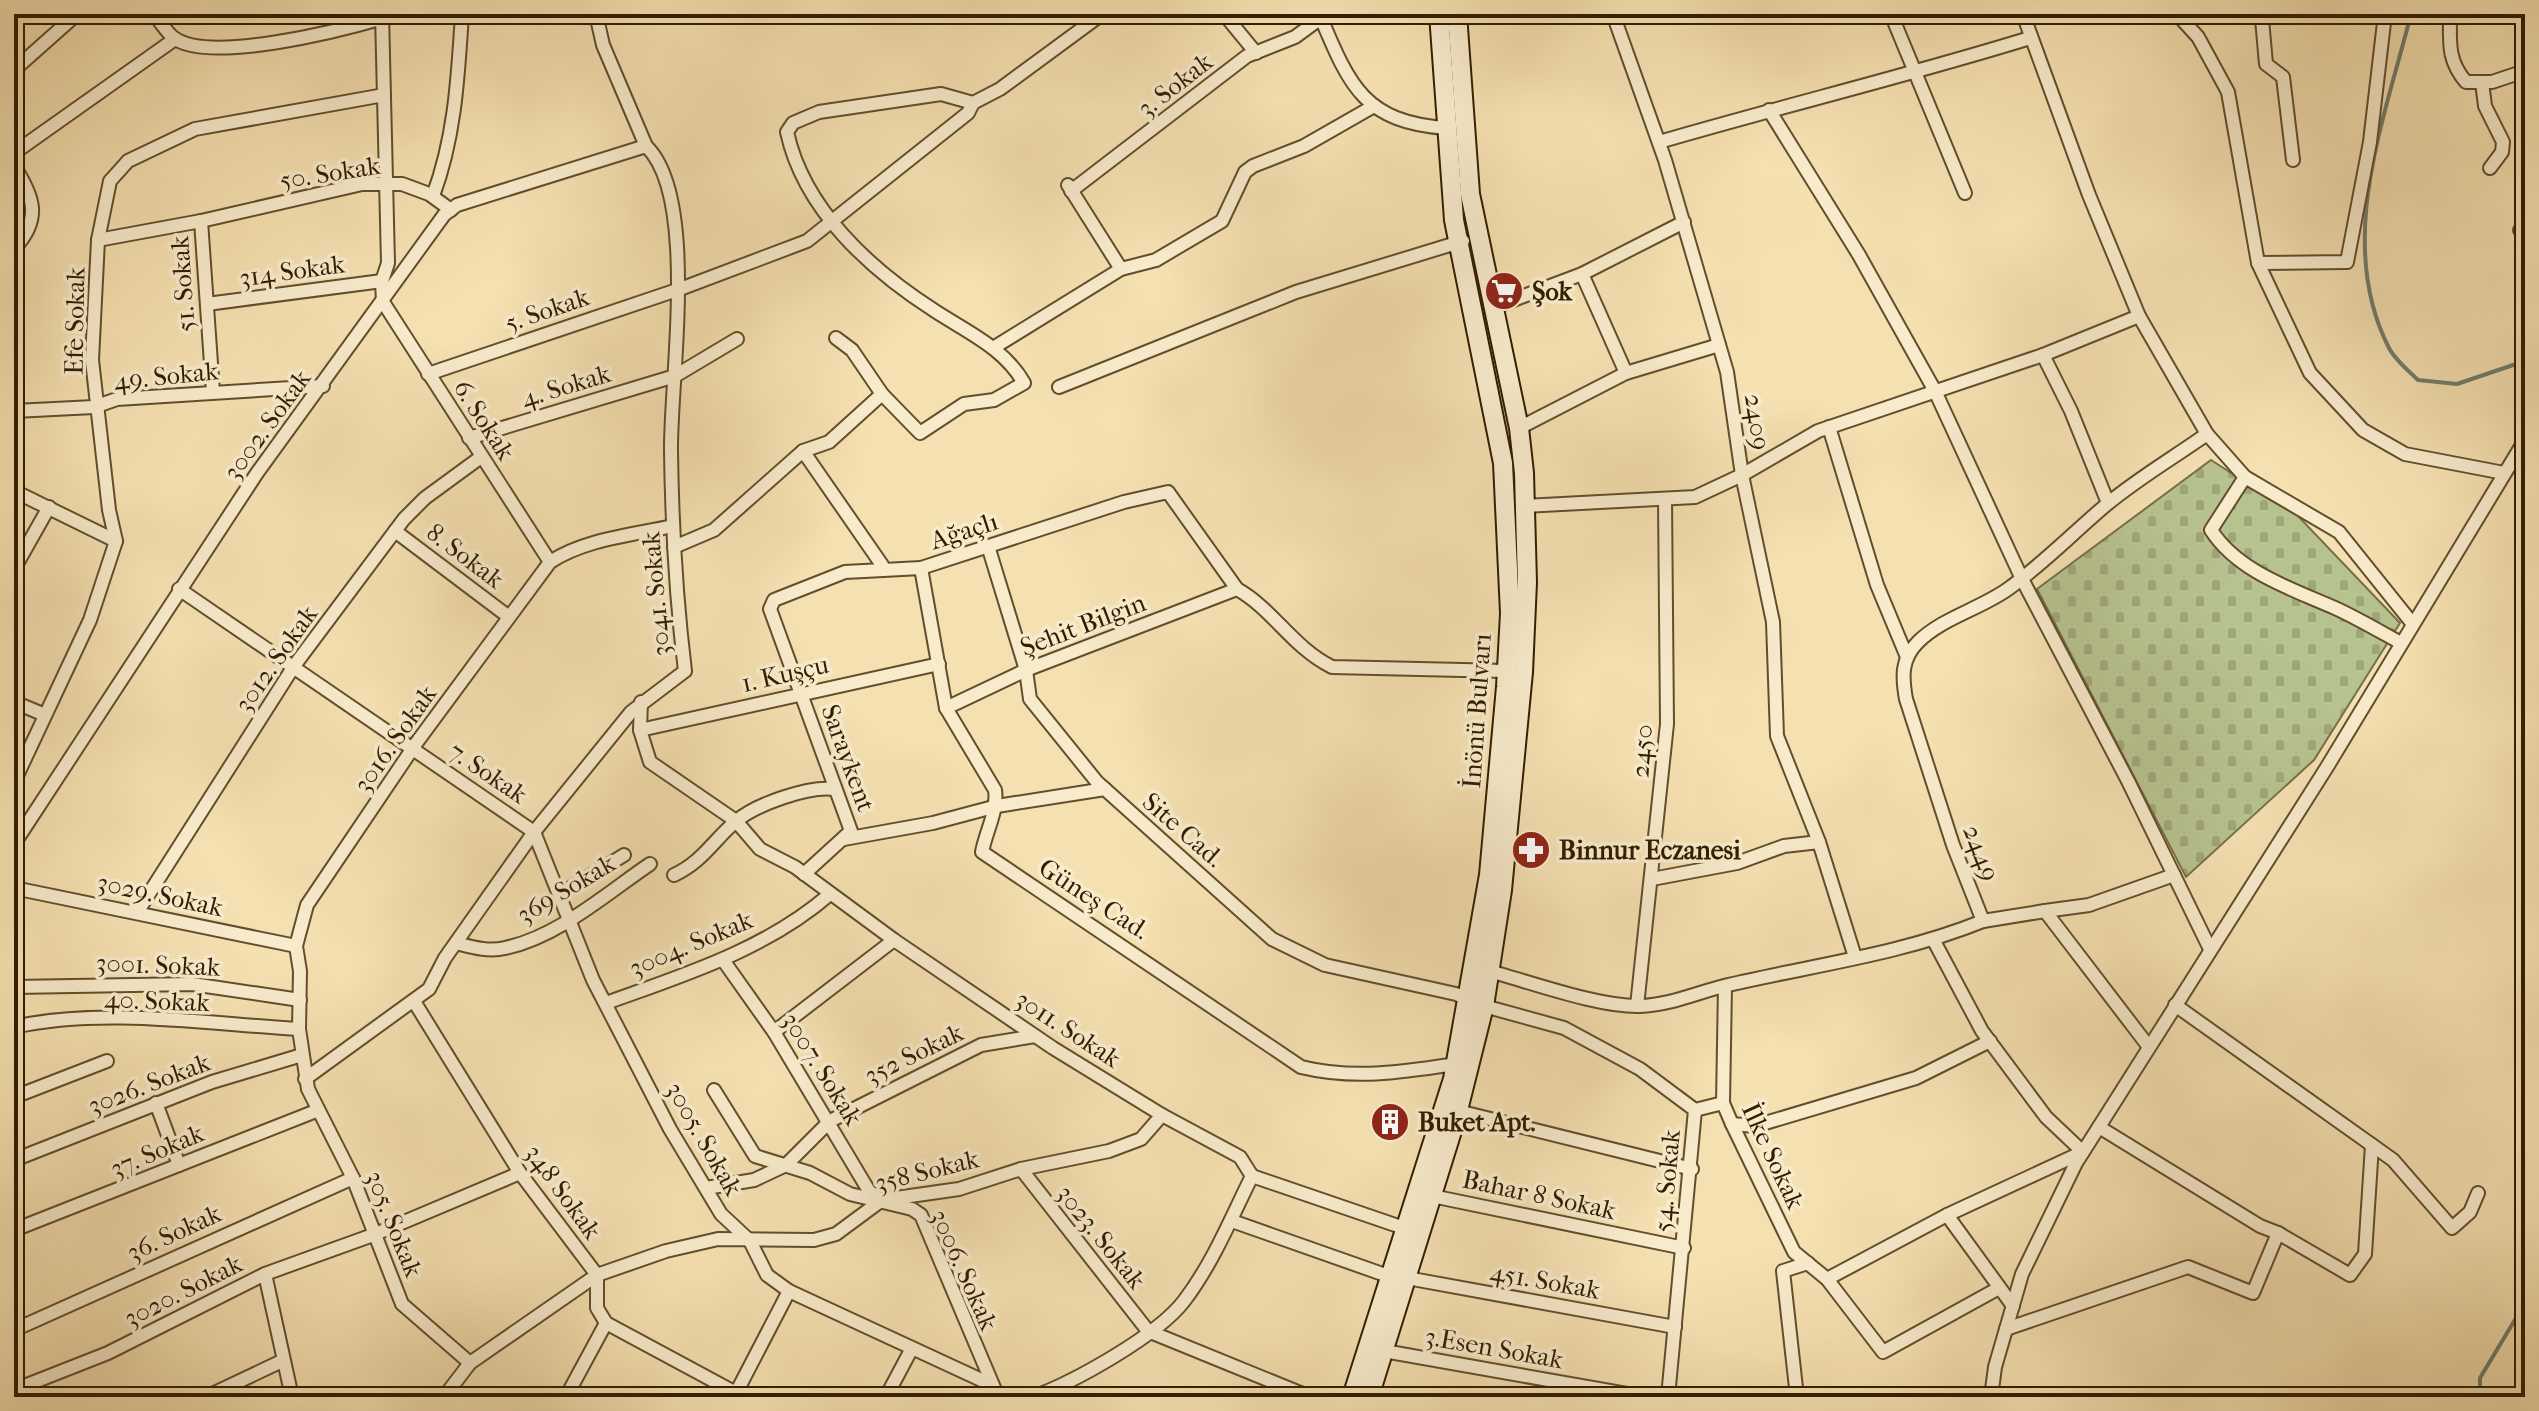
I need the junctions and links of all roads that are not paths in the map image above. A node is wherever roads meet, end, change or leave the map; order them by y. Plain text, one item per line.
1 (77, 14) edge
2 (154, 14) edge
3 (462, 14) edge
4 (596, 14) edge
5 (1102, 14) edge
6 (1224, 14) edge
7 (1439, 14) edge
8 (1457, 14) edge
9 (1613, 14) edge
10 (1891, 14) edge
11 (2023, 14) edge
12 (2177, 14) edge
13 (2256, 14) edge
14 (2385, 14) edge
15 (2450, 14) edge
16 (383, 16) edge
17 (1321, 16) edge
18 (2030, 38) junction
19 (175, 39) junction
20 (1256, 53) junction
21 (14, 70) edge
22 (2525, 71) edge
23 (1913, 75) junction
24 (2482, 82) junction
25 (384, 95) junction
26 (973, 103) junction
27 (1374, 106) junction
28 (1769, 110) junction
29 (1446, 128) junction
30 (1659, 142) junction
31 (646, 146) junction
32 (14, 153) edge
33 (2293, 160) dead end
34 (14, 166) edge
35 (2490, 168) dead end
36 (387, 184) junction
37 (1965, 193) dead end
38 (433, 196) junction
39 (451, 210) junction
40 (201, 221) junction
41 (831, 221) junction
42 (1684, 222) junction
43 (1478, 238) junction
44 (98, 240) junction
45 (1459, 241) junction
46 (14, 249) edge
47 (2258, 263) junction
48 (1121, 269) junction
49 (1582, 274) junction
50 (382, 281) junction
51 (680, 289) junction
52 (383, 302) junction
53 (207, 304) junction
54 (1492, 308) junction
55 (2139, 316) junction
56 (836, 338) dead end
57 (737, 339) dead end
58 (1719, 345) junction
59 (993, 348) junction
60 (2043, 355) junction
61 (1626, 373) junction
62 (428, 374) junction
63 (675, 376) junction
64 (323, 386) junction
65 (1059, 387) dead end
66 (1935, 391) junction
67 (213, 392) junction
68 (882, 394) junction
69 (99, 406) junction
70 (14, 411) edge
71 (1829, 427) junction
72 (1519, 428) junction
73 (2207, 434) junction
74 (469, 438) junction
75 (2525, 440) edge
76 (803, 451) junction
77 (481, 457) junction
78 (2504, 473) junction
79 (1742, 475) junction
80 (2245, 477) junction
81 (14, 491) edge
82 (1665, 499) junction
83 (2108, 503) junction
84 (1524, 506) junction
85 (49, 507) junction
86 (673, 526) junction
87 (395, 531) junction
88 (116, 541) junction
89 (988, 546) junction
90 (674, 547) junction
91 (550, 562) junction
92 (921, 568) junction
93 (14, 569) edge
94 (882, 570) junction
95 (2022, 579) junction
96 (179, 589) junction
97 (1237, 589) junction
98 (774, 600) joint
99 (509, 617) junction
100 (2412, 623) junction
101 (2401, 643) junction
102 (1907, 657) junction
103 (939, 664) junction
104 (294, 666) junction
105 (1026, 670) junction
106 (1506, 671) junction
107 (800, 692) junction
108 (14, 702) edge
109 (641, 702) junction
110 (946, 708) junction
111 (45, 715) junction
112 (640, 730) junction
113 (413, 749) junction
114 (14, 782) edge
115 (834, 789) junction
116 (1105, 789) junction
117 (997, 806) junction
118 (736, 821) junction
119 (534, 832) junction
120 (844, 839) junction
121 (1819, 842) junction
122 (14, 844) edge
123 (624, 855) dead end
124 (650, 864) dead end
125 (804, 874) junction
126 (674, 875) dead end
127 (2174, 875) junction
128 (1652, 879) junction
129 (14, 888) edge
130 (830, 894) junction
131 (559, 895) junction
132 (138, 911) junction
133 (2045, 911) junction
134 (569, 918) junction
135 (1983, 921) junction
136 (894, 940) junction
137 (1934, 941) junction
138 (456, 943) junction
139 (296, 946) junction
140 (2210, 949) junction
141 (1855, 957) junction
142 (723, 960) junction
143 (1482, 969) junction
144 (1725, 986) junction
145 (14, 987) edge
146 (300, 1000) junction
147 (1477, 1002) junction
148 (415, 1003) junction
149 (606, 1003) junction
150 (2175, 1005) junction
151 (1637, 1006) junction
152 (14, 1027) edge
153 (299, 1029) junction
154 (774, 1032) junction
155 (1035, 1036) junction
156 (1990, 1041) junction
157 (2149, 1047) junction
158 (302, 1055) junction
159 (107, 1061) dead end
160 (1456, 1064) junction
161 (305, 1079) junction
162 (714, 1090) dead end
163 (14, 1097) edge
164 (156, 1103) junction
165 (1723, 1103) junction
166 (1695, 1110) junction
167 (316, 1111) junction
168 (1458, 1111) junction
169 (1162, 1115) junction
170 (830, 1121) junction
171 (1732, 1124) junction
172 (2099, 1127) junction
173 (2372, 1145) junction
174 (2083, 1152) junction
175 (14, 1160) edge
176 (179, 1165) junction
177 (786, 1165) junction
178 (1021, 1169) junction
179 (1692, 1169) junction
180 (520, 1173) junction
181 (1252, 1176) junction
182 (353, 1178) junction
183 (706, 1188) junction
184 (2478, 1193) dead end
185 (1432, 1196) junction
186 (882, 1200) junction
187 (1947, 1215) junction
188 (1232, 1221) junction
189 (1407, 1229) junction
190 (14, 1230) edge
191 (2278, 1233) junction
192 (373, 1235) junction
193 (750, 1241) junction
194 (1684, 1248) junction
195 (1808, 1263) junction
196 (265, 1274) junction
197 (597, 1275) junction
198 (1399, 1278) junction
199 (1827, 1279) junction
200 (1999, 1288) junction
201 (789, 1291) junction
202 (2013, 1306) junction
203 (606, 1323) junction
204 (1675, 1327) junction
205 (2006, 1329) junction
206 (14, 1330) edge
207 (1148, 1331) junction
208 (911, 1350) junction
209 (1384, 1351) junction
210 (282, 1361) junction
211 (470, 1363) junction
212 (990, 1384) junction
213 (14, 1390) edge
214 (735, 1395) edge
215 (206, 1397) edge
216 (292, 1397) edge
217 (444, 1397) edge
218 (566, 1397) edge
219 (886, 1397) edge
220 (998, 1397) edge
221 (1033, 1397) edge
222 (1310, 1397) edge
223 (1352, 1397) edge
224 (1369, 1397) edge
225 (1644, 1397) edge
226 (1668, 1397) edge
227 (1797, 1397) edge
228 (1991, 1397) edge

1 - 21 street
2 - 19 street
3 - 38 street
4 - 31 street, 3041. Sokak
5 - 26 street, 5. Sokak
6 - 20 street
7 - 29 main road, İnönü Bulvarı
8 - 43 main road, İnönü Bulvarı
9 - 30 street, 2409
10 - 23 street
11 - 18 street
12 - 47 street
13 - 33 street
14 - 47 street
15 - 24 street
16 - 19 street
16 - 25 street
17 - 20 street, 3. Sokak
17 - 27 street, 3. Sokak
18 - 23 street
18 - 55 street
19 - 32 street
20 - 48 street, 3. Sokak
22 - 24 street
23 - 28 street
23 - 37 street
24 - 35 street
25 - 36 street
25 - 44 street, Efe Sokak
26 - 41 street, 5. Sokak
26 - 41 street
27 - 29 street, 3. Sokak
27 - 48 street
28 - 30 street
28 - 66 street
29 - 45 main road, İnönü Bulvarı
30 - 42 street, 2409
31 - 39 street
31 - 51 street, 3041. Sokak
34 - 46 street
36 - 38 street, 50. Sokak
36 - 40 street, 50. Sokak
36 - 50 street
38 - 39 street
39 - 52 street, 3002. Sokak
40 - 44 street, 50. Sokak
40 - 53 street, 51. Sokak
41 - 51 street, 5. Sokak
41 - 59 street
42 - 49 street
42 - 58 street, 2409
43 - 45 street
43 - 54 main road, İnönü Bulvarı
44 - 69 street, Efe Sokak
45 - 65 street
45 - 106 main road, İnönü Bulvarı
47 - 78 street
48 - 59 street
49 - 54 street
49 - 61 street
50 - 52 street
50 - 53 street, 314 Sokak
51 - 62 street, 5. Sokak
51 - 63 street, 3041. Sokak
52 - 62 street, 6. Sokak
52 - 64 street, 3002. Sokak
53 - 67 street, 51. Sokak
54 - 72 main road, İnönü Bulvarı
55 - 60 street
55 - 73 street
56 - 68 street
57 - 63 street, 4. Sokak
58 - 61 street
58 - 79 street, 2409
59 - 68 street
60 - 66 street
60 - 83 street
61 - 72 street
62 - 74 street, 6. Sokak
63 - 74 street, 4. Sokak
63 - 86 street, 3041. Sokak
64 - 67 street, 49. Sokak
64 - 96 street, 3002. Sokak
66 - 71 street
66 - 95 street
67 - 69 street, 49. Sokak
68 - 76 street
69 - 70 street, 49. Sokak
69 - 88 street, Efe Sokak
71 - 79 street
71 - 102 street
72 - 84 main road, İnönü Bulvarı
73 - 80 street
73 - 83 street
74 - 77 street, 6. Sokak
75 - 78 street
76 - 90 street
76 - 94 street
77 - 87 street, 3012. Sokak
77 - 91 street, 6. Sokak
78 - 100 street
79 - 82 street
79 - 121 street, 2409
80 - 100 street
80 - 101 street
81 - 85 street
82 - 84 street
82 - 128 street, 2450
83 - 95 street
84 - 143 main road, İnönü Bulvarı
85 - 88 street
85 - 93 street
86 - 90 street, 3041. Sokak
86 - 91 street, 3016. Sokak
87 - 99 street, 8. Sokak
87 - 104 street, 3012. Sokak
88 - 111 street, Efe Sokak
89 - 92 street, Ağaçlı
89 - 97 street, Ağaçlı
89 - 105 street, Site Cad.
90 - 109 street, 3041. Sokak
91 - 99 street, 3016. Sokak
92 - 94 street, Ağaçlı
92 - 103 street
94 - 98 street, Ağaçlı
95 - 102 street
95 - 127 street
96 - 104 street, 7. Sokak
96 - 122 street, 3002. Sokak
97 - 105 street, Şehit Bilgin
97 - 106 street
98 - 107 street, Saraykent
99 - 113 street, 3016. Sokak
100 - 101 street
101 - 140 street
102 - 135 street, 2449
103 - 107 street, 1. Kuşçu
103 - 110 street
104 - 113 street, 7. Sokak
104 - 132 street, 3012. Sokak
105 - 110 street, Şehit Bilgin
105 - 116 street, Site Cad.
106 - 143 main road, İnönü Bulvarı
107 - 112 street, 1. Kuşçu
107 - 115 street, Saraykent
108 - 111 street
109 - 112 street, 3011. Sokak
109 - 119 street, 3041. Sokak
110 - 117 street
111 - 114 street, Efe Sokak
112 - 118 street, 3011. Sokak
113 - 119 street, 7. Sokak
113 - 139 street, 3016. Sokak
115 - 118 street
115 - 120 street, Saraykent
116 - 117 street
116 - 147 street, Site Cad.
117 - 120 street
117 - 160 street, Güneş Cad.
118 - 125 street, 3011. Sokak
118 - 126 street
119 - 131 street, 3005. Sokak
119 - 138 street, 3041. Sokak
120 - 125 street
121 - 128 street
121 - 141 street, 2409
123 - 131 street
124 - 134 street, 369 Sokak
125 - 130 street, 3011. Sokak
127 - 133 street
127 - 140 street
128 - 151 street, 2450
129 - 132 street, 3029. Sokak
130 - 136 street, 3011. Sokak
130 - 142 street, 3004. Sokak
131 - 134 street, 3005. Sokak
132 - 139 street, 3029. Sokak
133 - 135 street
133 - 157 street
134 - 138 street, 369 Sokak
134 - 149 street, 3005. Sokak
135 - 137 street, 2449
136 - 154 street
136 - 155 street, 3011. Sokak
137 - 141 street, 2449
137 - 156 street
138 - 148 street, 3041. Sokak
139 - 146 street, 3016. Sokak
140 - 150 street
141 - 144 street, 2449
142 - 149 street, 3004. Sokak
142 - 154 street, 3007. Sokak
143 - 147 main road, İnönü Bulvarı
143 - 151 street, 2449
144 - 151 street, 2449
144 - 165 street, İlke Sokak
145 - 146 street, 3001. Sokak
146 - 153 street, 3016. Sokak
147 - 160 main road, İnönü Bulvarı
147 - 166 street, 54. Sokak
147 - 168 main road
148 - 161 street, 3041. Sokak
148 - 180 street, 348 Sokak
149 - 183 street, 3005. Sokak
150 - 157 street
150 - 173 street
152 - 153 street, 40. Sokak
153 - 158 street, 3016. Sokak
154 - 170 street, 3007. Sokak
155 - 169 street, 3011. Sokak
155 - 170 street, 352 Sokak
156 - 171 street
156 - 174 street
157 - 172 street
158 - 161 street, 3016. Sokak
158 - 164 street, 3026. Sokak
159 - 163 street
160 - 189 main road, İnönü Bulvarı
161 - 167 street, 305. Sokak
162 - 177 street, 3006. Sokak
164 - 175 street, 3026. Sokak
164 - 176 street
165 - 166 street
165 - 171 street, İlke Sokak
166 - 179 street, 54. Sokak
167 - 176 street, 37. Sokak
167 - 182 street, 305. Sokak
168 - 179 street
168 - 185 main road
169 - 178 street, 358 Sokak
169 - 181 street, 3011. Sokak
170 - 177 street, 352 Sokak
170 - 186 street, 3007. Sokak
171 - 195 street, İlke Sokak
172 - 174 street
172 - 191 street
173 - 184 street
173 - 191 street
174 - 187 street
174 - 202 street
176 - 190 street, 37. Sokak
177 - 183 street
177 - 186 street, 3006. Sokak
178 - 186 street, 358 Sokak
178 - 207 street, 3023. Sokak
179 - 194 street, 54. Sokak
180 - 192 street, 3020. Sokak
180 - 197 street, 348 Sokak
181 - 188 street
181 - 189 street
182 - 192 street, 305. Sokak
182 - 206 street, 36. Sokak
183 - 193 street, 3005. Sokak
185 - 194 street, Bahar 8 Sokak
185 - 198 main road
186 - 193 street, 358 Sokak
186 - 212 street, 3006. Sokak
187 - 199 street
187 - 200 street
188 - 198 street, 451. Sokak
188 - 207 street
189 - 198 main road, İnönü Bulvarı
191 - 205 street
192 - 196 street, 3020. Sokak
192 - 211 street, 305. Sokak
193 - 197 street, 358 Sokak
193 - 201 street, 3005. Sokak
194 - 204 street, 54. Sokak
195 - 199 street, İlke Sokak
195 - 227 street
196 - 210 street
196 - 213 street, 3020. Sokak
197 - 203 street
197 - 211 street, 348 Sokak
198 - 204 street, 451. Sokak
198 - 209 main road
198 - 223 main road, İnönü Bulvarı
199 - 200 street, İlke Sokak
200 - 202 street
201 - 208 street, 3005. Sokak
201 - 214 street
202 - 205 street
203 - 214 street
203 - 218 street
204 - 226 street, 54. Sokak
205 - 228 street
207 - 221 street
207 - 222 street
208 - 212 street, 3005. Sokak
208 - 219 street
209 - 224 main road
209 - 225 street, 3.Esen Sokak
210 - 215 street
210 - 216 street
211 - 217 street, 348 Sokak
212 - 220 street, 3006. Sokak

